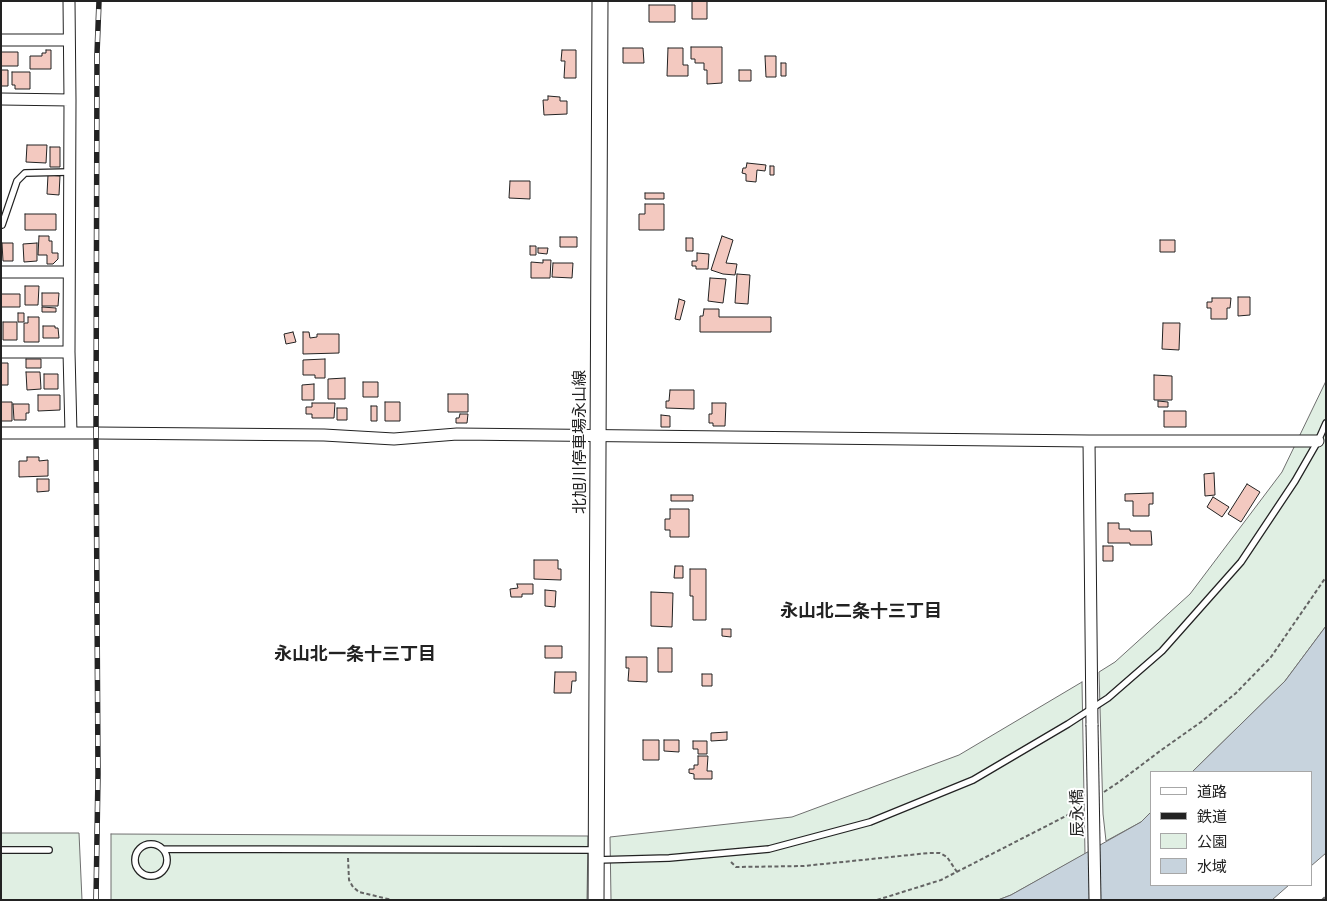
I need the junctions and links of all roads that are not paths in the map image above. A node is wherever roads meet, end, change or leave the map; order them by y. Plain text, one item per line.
1 (69, 1) edge
2 (600, 1) edge
3 (1, 40) edge
4 (68, 40) junction
5 (1, 100) edge
6 (70, 100) junction
7 (69, 172) junction
8 (2, 225) edge
9 (1, 272) edge
10 (69, 272) junction
11 (1, 352) edge
12 (69, 352) junction
13 (1326, 423) edge
14 (1, 433) edge
15 (71, 433) junction
16 (598, 436) junction
17 (1089, 441) junction
18 (1318, 441) junction
19 (1092, 709) junction
20 (163, 849) junction
21 (1, 850) edge
22 (49, 850) dead end
23 (597, 855) junction
24 (596, 900) edge
25 (1095, 900) edge

1 - 4 street
2 - 16 main road, 北旭川停車場永山線
3 - 4 street
4 - 6 street
5 - 6 street
6 - 7 street
7 - 8 lane
7 - 10 street
9 - 10 street
10 - 12 street
11 - 12 street
12 - 15 street
13 - 18 lane
14 - 15 street
15 - 16 street
16 - 17 street
16 - 23 main road, 北旭川停車場永山線
17 - 18 street
17 - 19 street, 辰永橋
18 - 19 lane
19 - 23 lane
19 - 25 street, 辰永橋, bridge
20 - 20 lane
20 - 23 lane
21 - 22 lane
23 - 24 main road, 北旭川停車場永山線

